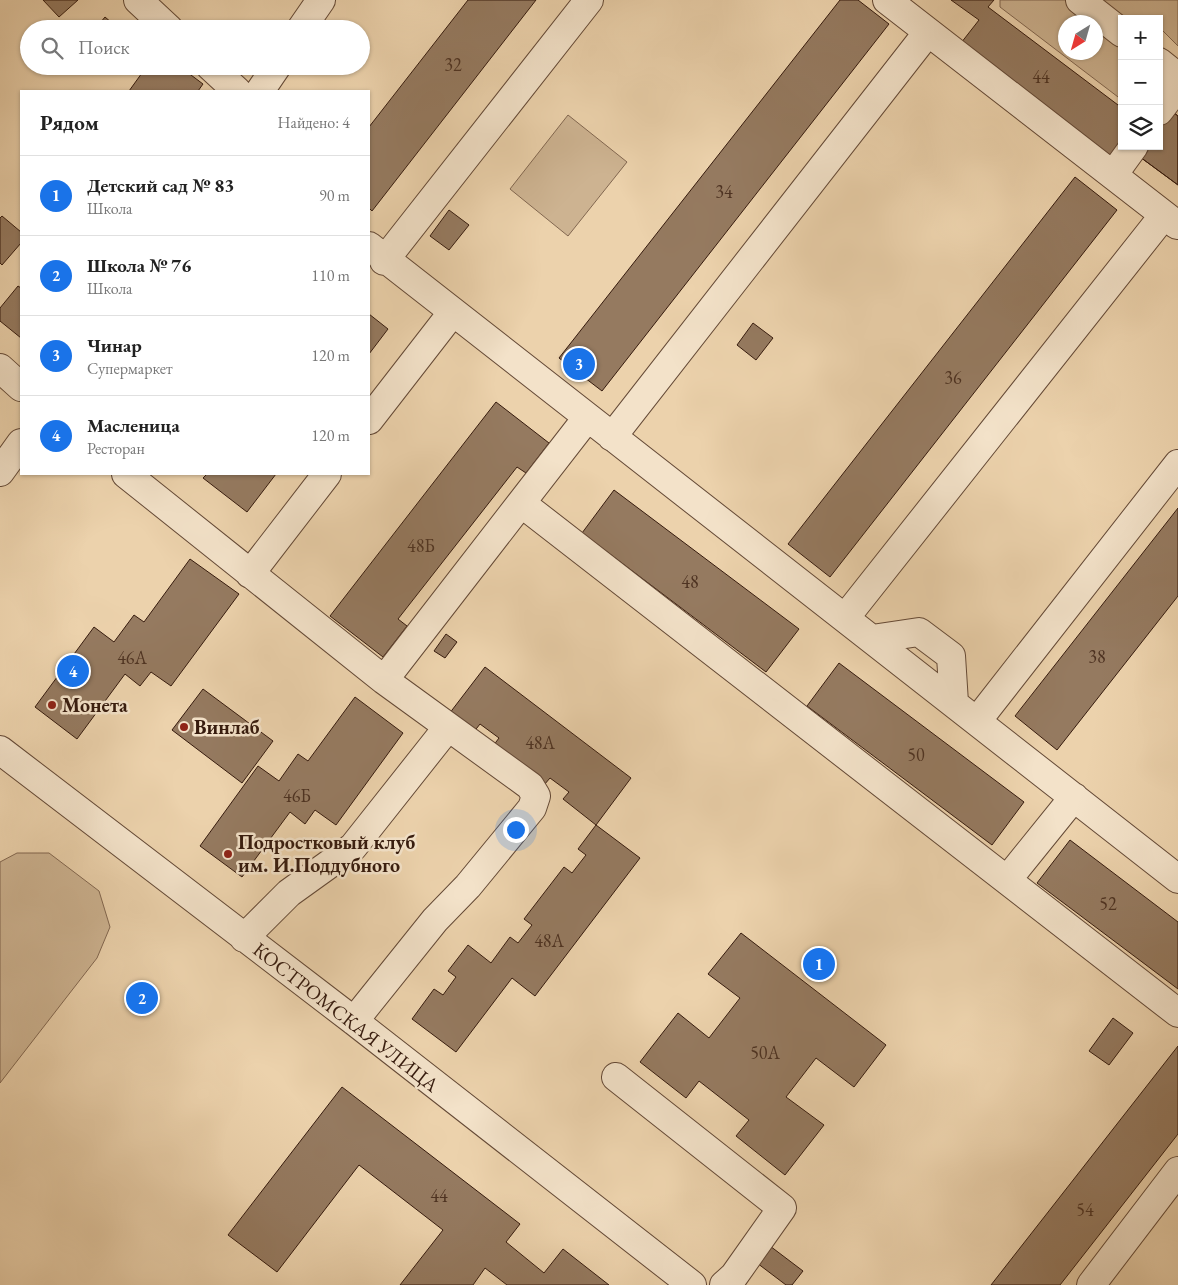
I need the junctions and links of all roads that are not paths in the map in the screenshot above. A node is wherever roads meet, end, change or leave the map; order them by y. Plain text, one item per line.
1 (138, 0) edge
2 (320, 0) edge
3 (589, 0) edge
4 (887, 0) edge
5 (1080, 0) edge
6 (159, 20) edge
7 (308, 20) edge
8 (1118, 30) edge
9 (928, 32) junction
10 (1163, 65) edge
11 (220, 75) edge
12 (271, 75) edge
13 (1178, 77) edge
14 (1178, 86) edge
15 (236, 90) edge
16 (261, 90) edge
17 (1163, 106) edge
18 (1131, 150) edge
19 (1113, 176) junction
20 (1171, 220) edge
21 (376, 254) edge
22 (452, 313) junction
23 (0, 368) edge
24 (20, 386) edge
25 (588, 418) junction
26 (370, 419) edge
27 (612, 437) junction
28 (20, 444) edge
29 (1178, 464) edge
30 (0, 472) edge
31 (127, 475) edge
32 (327, 475) edge
33 (521, 503) junction
34 (250, 574) junction
35 (845, 618) junction
36 (384, 680) junction
37 (976, 721) junction
38 (448, 727) junction
39 (0, 750) edge
40 (1074, 798) junction
41 (1178, 879) edge
42 (1007, 880) junction
43 (244, 938) junction
44 (1178, 1013) edge
45 (354, 1021) junction
46 (616, 1077) dead end
47 (1178, 1171) edge
48 (692, 1285) edge
49 (724, 1285) edge
50 (1091, 1285) edge

1 - 6 street
2 - 7 street
3 - 21 street
4 - 9 street
5 - 8 street
9 - 19 street
9 - 27 street
10 - 13 street
11 - 15 street
12 - 16 street
14 - 17 street
18 - 19 street
19 - 20 street
20 - 35 street
21 - 22 street
22 - 25 street
22 - 26 street
23 - 24 street
25 - 27 street
25 - 33 street
27 - 35 street
28 - 30 street
29 - 37 street
31 - 34 street
32 - 34 street
33 - 36 street
33 - 42 street
34 - 36 street
35 - 37 street
36 - 38 street
37 - 40 street
38 - 43 street
38 - 45 street
39 - 43 street, КОСТРОМСКАЯ УЛИЦА
40 - 41 street
40 - 42 street
42 - 44 street
43 - 45 street, КОСТРОМСКАЯ УЛИЦА
45 - 48 street, КОСТРОМСКАЯ УЛИЦА
46 - 49 street
47 - 50 street

